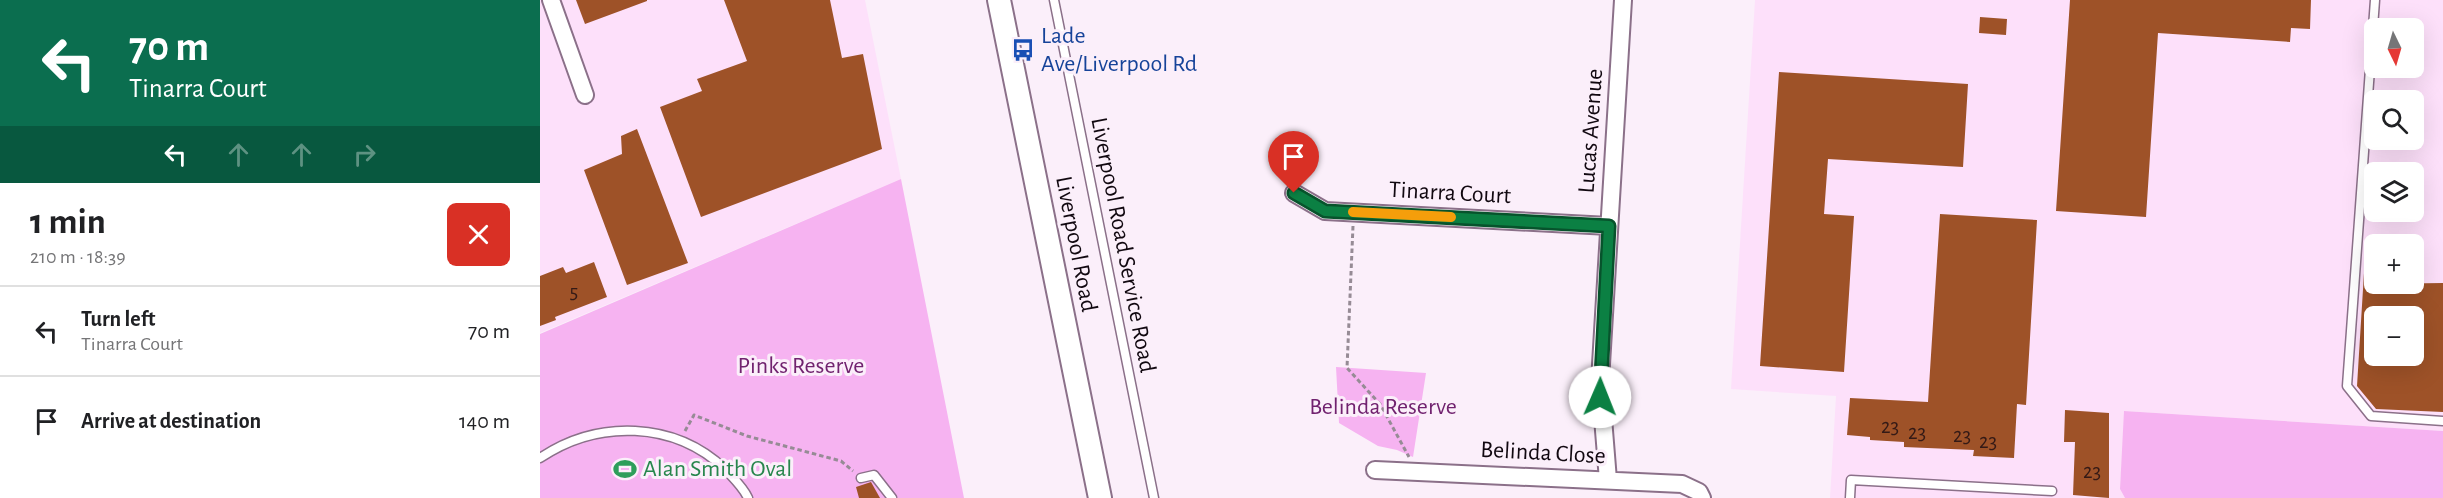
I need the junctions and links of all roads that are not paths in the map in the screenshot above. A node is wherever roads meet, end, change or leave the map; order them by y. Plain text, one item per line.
1 (551, 0) edge
2 (999, 0) edge
3 (1054, 0) edge
4 (1623, 0) edge
5 (2375, 0) edge
6 (585, 94) dead end
7 (1294, 193) dead end
8 (1609, 226) junction
9 (2443, 421) edge
10 (540, 458) edge
11 (1375, 470) dead end
12 (861, 478) road end
13 (1608, 480) junction
14 (2052, 491) dead end
15 (748, 498) edge
16 (892, 498) edge
17 (1100, 498) edge
18 (1154, 498) edge
19 (1702, 498) edge
20 (1850, 498) edge

1 - 6 street
2 - 17 main road, Liverpool Road
3 - 18 lane, Liverpool Road Service Road
4 - 8 street, Lucas Avenue
5 - 9 lane
7 - 8 street, Tinarra Court
8 - 13 street, Lucas Avenue
10 - 15 lane
11 - 13 street, Belinda Close
12 - 16 lane
13 - 19 street, Belinda Close
14 - 20 lane

